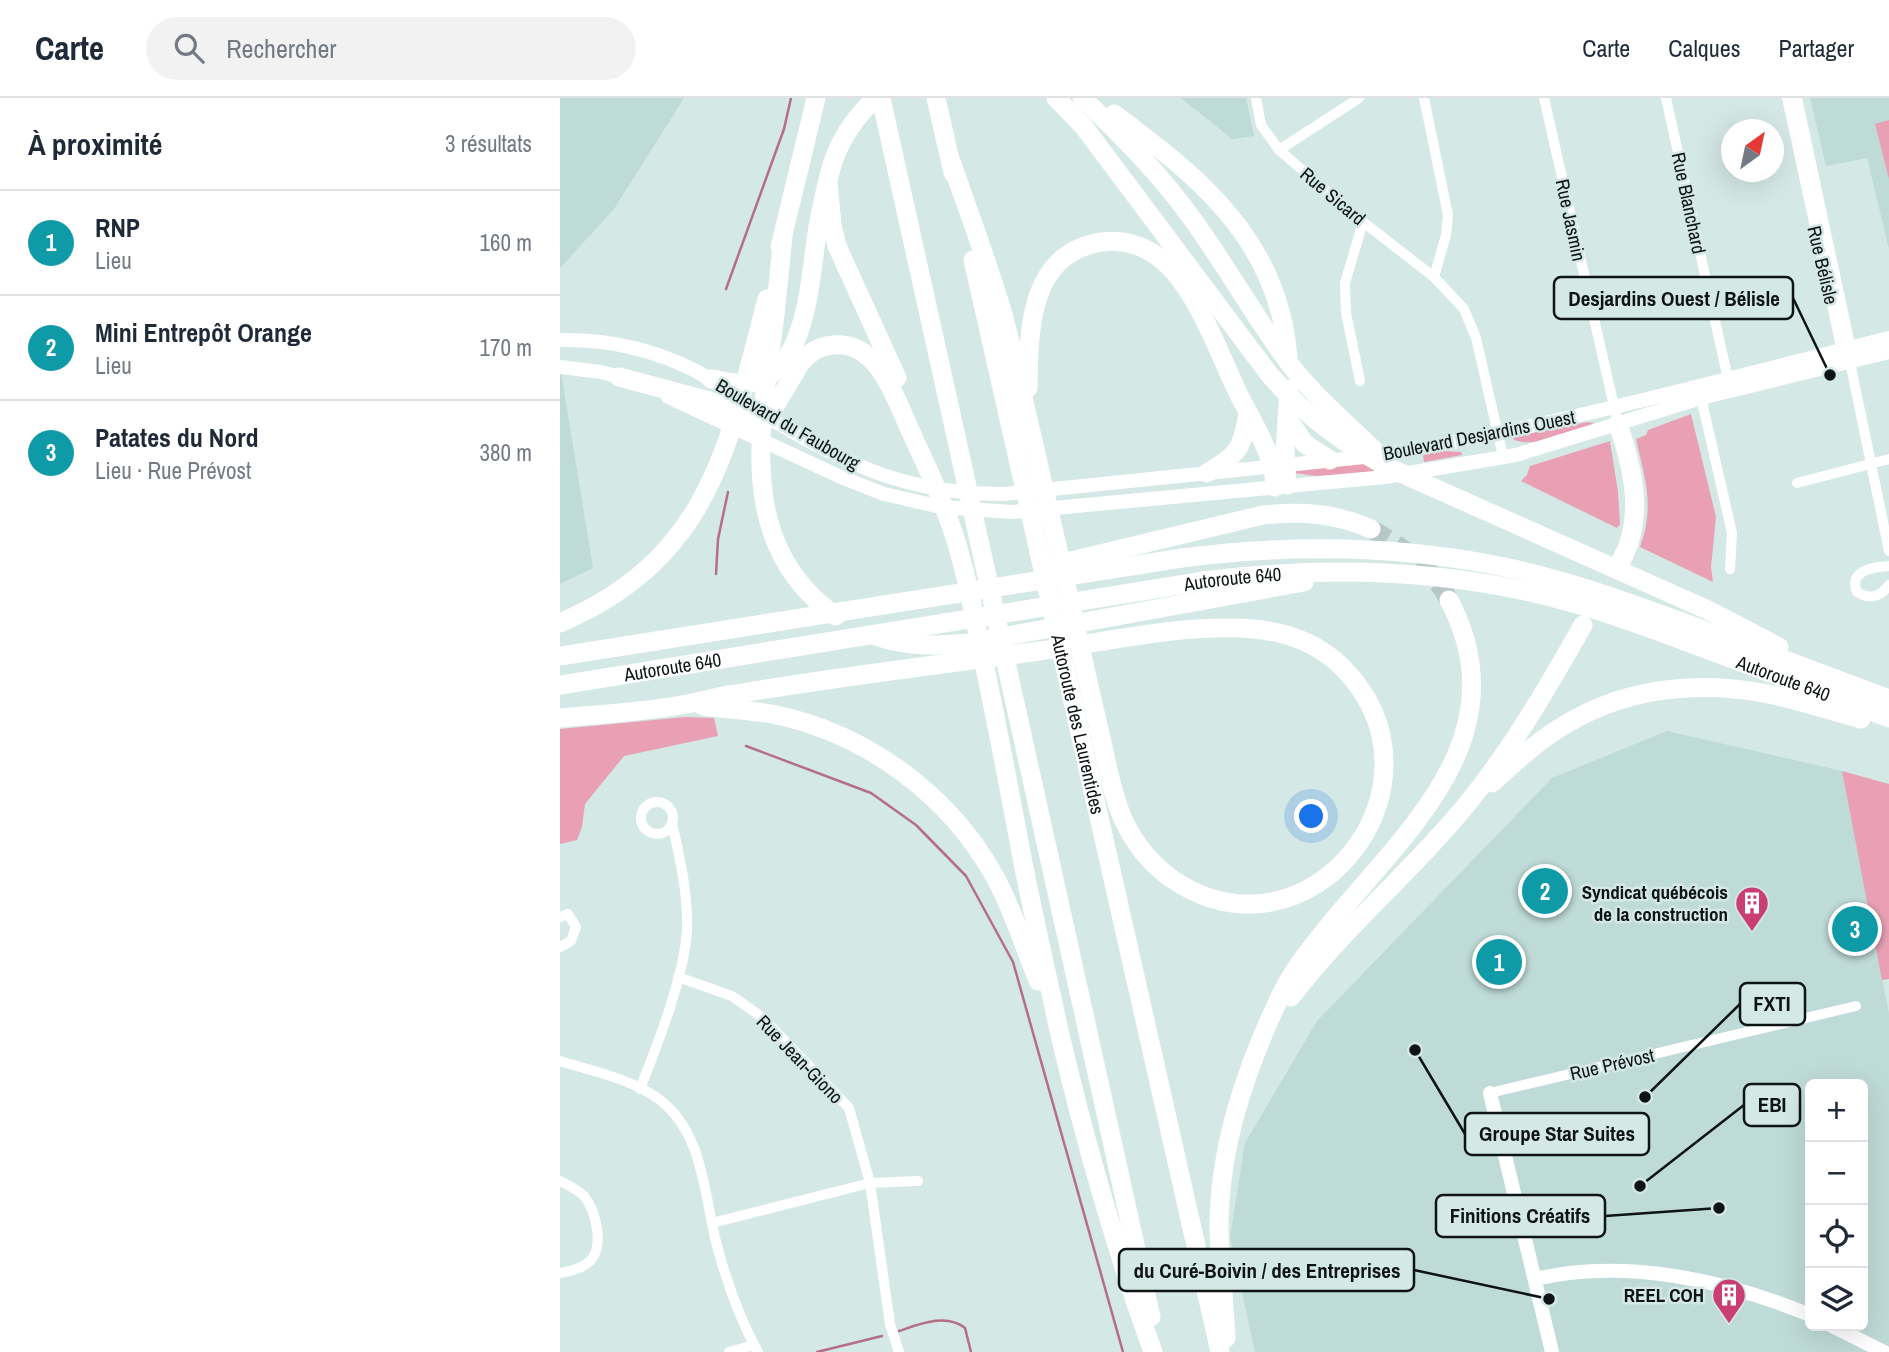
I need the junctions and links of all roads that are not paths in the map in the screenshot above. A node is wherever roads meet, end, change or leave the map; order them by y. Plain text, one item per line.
1 (816, 98) edge
2 (878, 98) edge
3 (936, 98) edge
4 (1056, 98) edge
5 (1082, 98) edge
6 (1088, 98) edge
7 (1256, 98) edge
8 (1359, 98) edge
9 (1424, 98) edge
10 (1545, 98) edge
11 (1666, 98) edge
12 (1787, 98) edge
13 (1797, 98) edge
14 (1279, 150) junction
15 (951, 161) junction
16 (1806, 165) junction
17 (828, 183) junction
18 (1363, 222) junction
19 (783, 237) junction
20 (1434, 276) junction
21 (1889, 338) edge
22 (560, 340) edge
23 (1889, 352) edge
24 (1848, 353) junction
25 (560, 367) edge
26 (620, 377) junction
27 (711, 379) junction
28 (1360, 381) dead end
29 (1729, 384) junction
30 (1699, 391) junction
31 (1248, 414) junction
32 (1296, 414) junction
33 (1615, 415) junction
34 (769, 416) junction
35 (1027, 417) junction
36 (1345, 433) junction
37 (1498, 433) junction
38 (1503, 456) junction
39 (1889, 459) edge
40 (1330, 460) junction
41 (1871, 464) junction
42 (1279, 466) junction
43 (1208, 473) junction
44 (1797, 482) dead end
45 (1281, 486) junction
46 (1062, 490) joint
47 (1066, 507) joint
48 (1371, 529) tunnel mouth
49 (1889, 551) edge
50 (983, 561) junction
51 (1621, 561) dead end
52 (1889, 566) edge
53 (1071, 567) junction
54 (1730, 569) dead end
55 (1364, 571) junction
56 (1889, 585) edge
57 (1449, 600) tunnel mouth
58 (560, 623) edge
59 (1583, 625) dead end
60 (560, 656) edge
61 (560, 685) edge
62 (1861, 688) junction
63 (1889, 699) edge
64 (684, 705) junction
65 (560, 718) edge
66 (1889, 718) edge
67 (1889, 726) edge
68 (1468, 804) junction
69 (672, 823) dead end
70 (560, 917) edge
71 (560, 947) edge
72 (678, 977) junction
73 (1856, 1006) dead end
74 (1267, 1028) junction
75 (1062, 1044) junction
76 (560, 1061) edge
77 (640, 1089) junction
78 (1490, 1093) joint
79 (560, 1181) edge
80 (918, 1181) dead end
81 (870, 1183) junction
82 (712, 1223) junction
83 (560, 1273) edge
84 (1535, 1279) junction
85 (1805, 1313) edge
86 (1842, 1331) edge
87 (756, 1348) edge
88 (729, 1352) edge
89 (899, 1352) edge
90 (1153, 1352) edge
91 (1159, 1352) edge
92 (1220, 1352) edge
93 (1227, 1352) edge
94 (1552, 1352) edge
95 (1884, 1352) edge

1 - 19 highway
2 - 17 highway
2 - 50 highway
3 - 15 highway, Autoroute des Laurentides
4 - 32 highway
5 - 36 highway
6 - 32 highway
7 - 14 street, Rue Sicard
8 - 14 street
9 - 20 street
10 - 33 street, Rue Jasmin
11 - 29 street, Rue Blanchard
12 - 16 street, Rue Bélisle
13 - 16 street, Rue Bélisle
14 - 18 street, Rue Sicard
15 - 35 highway
15 - 92 highway, Autoroute des Laurentides
16 - 24 street, Rue Bélisle
17 - 27 highway
17 - 50 highway
18 - 20 street, Rue Sicard
18 - 28 street
19 - 55 highway
19 - 58 highway
20 - 37 street, Rue Sicard
21 - 24 street, Boulevard Desjardins Ouest
22 - 27 street, Boulevard du Faubourg
23 - 24 street, Boulevard Desjardins Ouest
24 - 29 street, Boulevard Desjardins Ouest
24 - 41 street, Rue Bélisle
25 - 26 street, Boulevard du Faubourg
26 - 34 highway
26 - 47 street, Boulevard du Faubourg
27 - 34 street, Boulevard du Faubourg
29 - 30 street, Boulevard Desjardins Ouest
30 - 33 street, Boulevard Desjardins Ouest
30 - 54 street
31 - 35 highway
31 - 42 highway
31 - 43 highway
32 - 36 highway
32 - 40 highway
32 - 42 highway
33 - 37 street, Boulevard Desjardins Ouest
33 - 38 street, Boulevard Desjardins Ouest
33 - 51 highway
34 - 46 street, Boulevard du Faubourg
34 - 75 highway
35 - 64 highway
36 - 62 highway
37 - 38 street, Rue Sicard
37 - 40 street, Boulevard Desjardins Ouest
38 - 45 street, Boulevard Desjardins Ouest
39 - 41 street
40 - 42 street, Boulevard Desjardins Ouest
41 - 44 street
41 - 49 street, Rue Bélisle
42 - 43 street, Boulevard Desjardins Ouest
42 - 45 highway
43 - 46 street, Boulevard Desjardins Ouest
45 - 47 street, Boulevard Desjardins Ouest
48 - 53 highway
50 - 91 highway
52 - 56 street
53 - 60 highway, Autoroute 640
53 - 62 highway, Autoroute 640
55 - 61 highway, Autoroute 640
55 - 66 highway, Autoroute 640
57 - 74 highway
59 - 68 highway
62 - 63 highway, Autoroute 640
64 - 65 highway
64 - 75 highway
67 - 68 highway
68 - 74 highway
69 - 72 street
70 - 71 street
72 - 77 street
72 - 81 street, Rue Jean-Giono
73 - 78 street, Rue Prévost
74 - 93 highway
75 - 90 highway
76 - 77 street
77 - 82 street
78 - 84 street
79 - 83 street
80 - 81 street
81 - 82 street
81 - 89 street, Rue Jean-Giono
82 - 87 street
84 - 85 street
84 - 94 street
86 - 95 street
87 - 88 street

